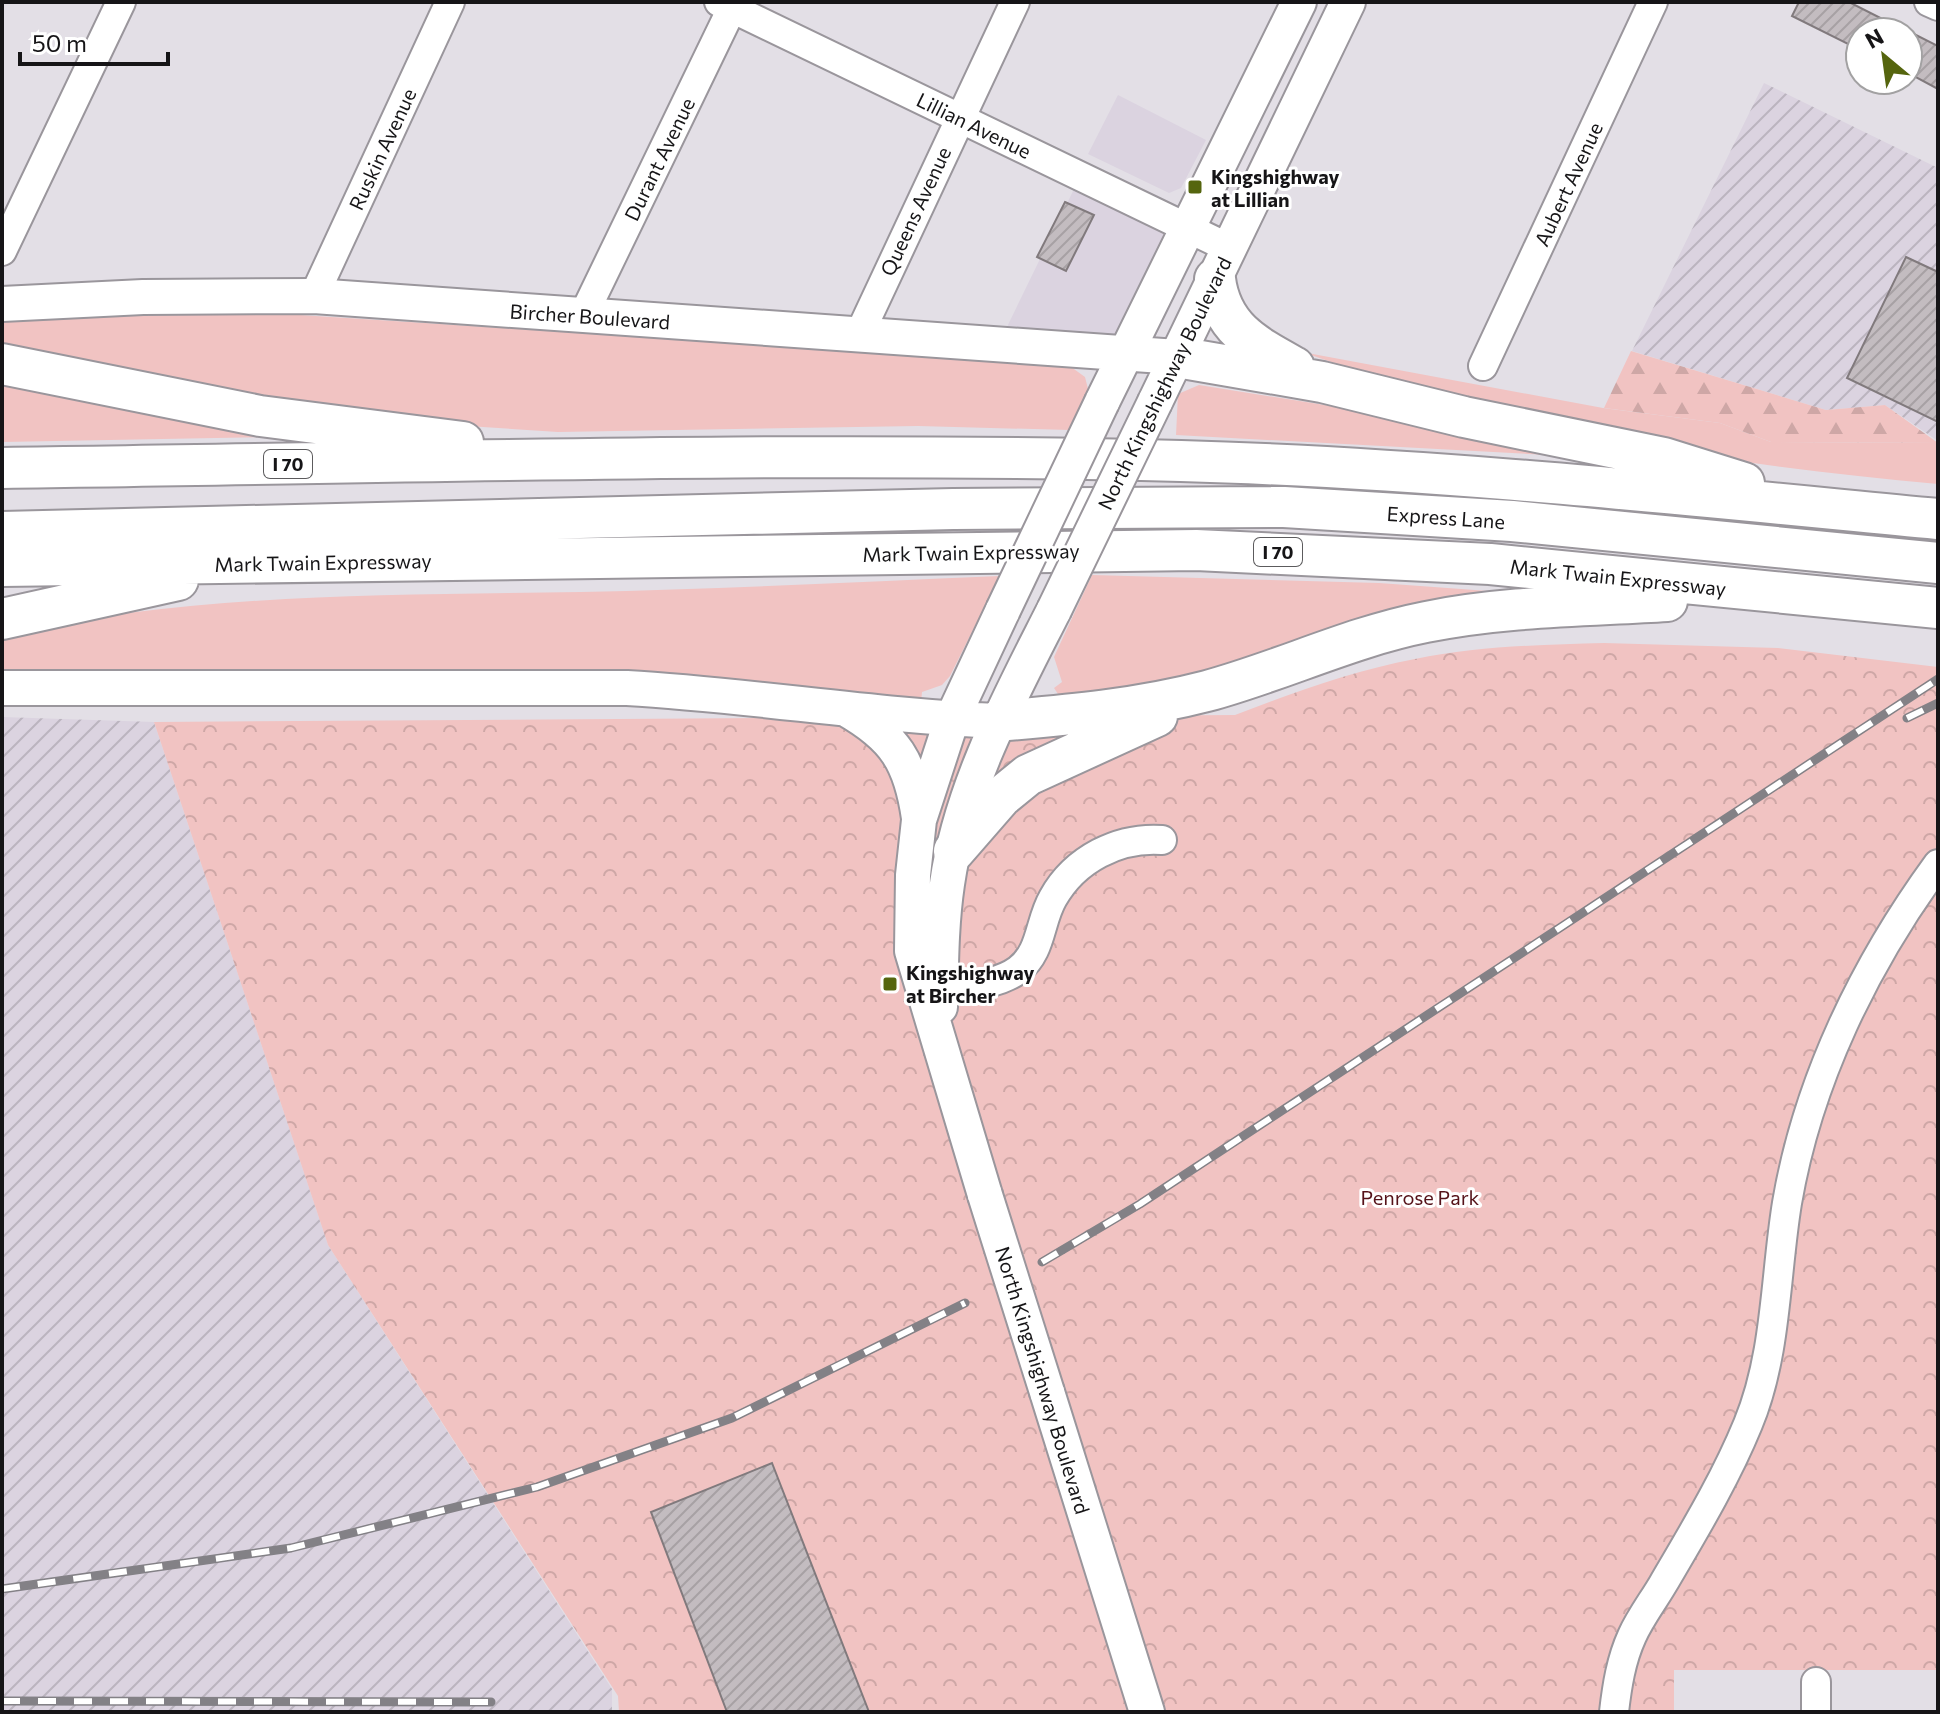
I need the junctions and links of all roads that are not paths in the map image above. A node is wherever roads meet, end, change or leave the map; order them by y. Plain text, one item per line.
1 (121, 2) edge
2 (450, 2) edge
3 (1015, 2) edge
4 (1299, 2) edge
5 (1348, 2) edge
6 (1653, 2) edge
7 (1929, 2) edge
8 (729, 4) edge
9 (1938, 6) edge
10 (958, 117) junction
11 (1189, 229) junction
12 (2, 251) edge
13 (1222, 264) junction
14 (314, 296) junction
15 (2, 304) edge
16 (583, 316) junction
17 (859, 335) junction
18 (1126, 353) junction
19 (1177, 357) junction
20 (2, 364) edge
21 (1483, 366) dead end
22 (1322, 382) junction
23 (574, 461) junction
24 (2, 468) edge
25 (1820, 507) junction
26 (1938, 519) edge
27 (2, 532) edge
28 (254, 563) junction
29 (1938, 563) edge
30 (2, 566) edge
31 (1787, 594) junction
32 (1936, 608) edge
33 (2, 619) edge
34 (2, 688) edge
35 (1210, 690) junction
36 (842, 707) junction
37 (952, 719) junction
38 (998, 721) junction
39 (919, 820) junction
40 (1162, 840) dead end
41 (954, 851) junction
42 (1938, 864) edge
43 (940, 990) junction
44 (940, 1047) junction
45 (1816, 1682) dead end
46 (1147, 1712) edge
47 (1614, 1712) edge
48 (1816, 1712) edge

1 - 12 street
2 - 14 street, Ruskin Avenue
3 - 10 street, Queens Avenue
4 - 11 main road, North Kingshighway Boulevard
5 - 13 main road, North Kingshighway Boulevard
6 - 21 street, Aubert Avenue
7 - 9 street
8 - 10 street, Lillian Avenue
8 - 16 street, Durant Avenue
10 - 11 street, Lillian Avenue
10 - 17 street, Queens Avenue
11 - 13 street, Lillian Avenue
11 - 18 main road, North Kingshighway Boulevard
13 - 19 main road, North Kingshighway Boulevard
13 - 22 highway
14 - 15 main road, Bircher Boulevard
14 - 16 main road, Bircher Boulevard
16 - 17 main road, Bircher Boulevard
17 - 18 main road, Bircher Boulevard
18 - 19 main road, Bircher Boulevard
18 - 37 main road, North Kingshighway Boulevard, bridge
19 - 22 highway
19 - 38 main road, North Kingshighway Boulevard, bridge
20 - 23 highway
22 - 25 highway
23 - 24 highway, I 70
23 - 25 highway, I 70
25 - 26 highway, I 70
27 - 29 highway, Express Lane
28 - 30 highway, Mark Twain Expressway / I 70
28 - 31 highway, Mark Twain Expressway / I 70
28 - 33 highway
31 - 32 highway, Mark Twain Expressway / I 70
31 - 35 highway
34 - 36 main road
35 - 38 highway
35 - 41 highway
36 - 37 main road
36 - 39 main road
37 - 38 main road
37 - 39 main road, North Kingshighway Boulevard
38 - 41 main road, North Kingshighway Boulevard
39 - 44 main road, North Kingshighway Boulevard
40 - 43 street
41 - 43 main road, North Kingshighway Boulevard
42 - 47 street
43 - 44 main road, North Kingshighway Boulevard
44 - 46 main road, North Kingshighway Boulevard, bridge
45 - 48 street

